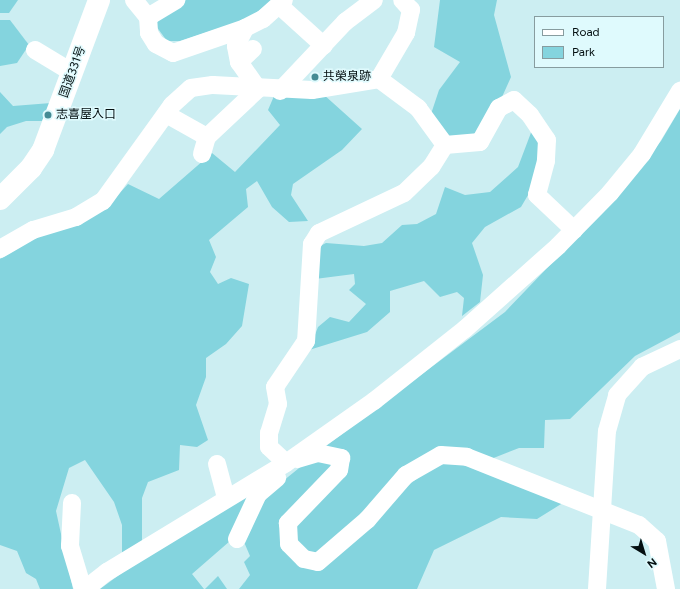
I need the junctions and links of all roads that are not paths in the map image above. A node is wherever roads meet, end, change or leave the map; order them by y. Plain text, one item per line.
1 (99, 0) edge
2 (134, 0) edge
3 (176, 0) edge
4 (374, 0) edge
5 (402, 0) edge
6 (282, 3) edge
7 (148, 17) junction
8 (244, 28) junction
9 (324, 46) junction
10 (252, 49) dead end
11 (35, 50) dead end
12 (239, 62) junction
13 (73, 73) junction
14 (379, 79) junction
15 (258, 89) junction
16 (280, 91) junction
17 (680, 91) edge
18 (166, 114) junction
19 (207, 137) junction
20 (445, 145) junction
21 (202, 154) dead end
22 (0, 199) edge
23 (574, 230) junction
24 (0, 249) edge
25 (680, 349) edge
26 (286, 463) junction
27 (217, 464) dead end
28 (226, 498) junction
29 (72, 503) dead end
30 (604, 511) junction
31 (237, 539) dead end
32 (84, 589) edge
33 (597, 589) edge
34 (666, 589) edge

1 - 13 highway, 国道331号
2 - 7 street
3 - 7 street
4 - 9 street
5 - 14 street
6 - 8 street
6 - 9 street
7 - 8 street
8 - 12 street
9 - 16 street
10 - 12 street
11 - 13 street
12 - 15 street
13 - 22 highway, 国道331号
14 - 16 street
14 - 20 street
15 - 16 street
15 - 18 street
15 - 19 street
17 - 23 street
18 - 19 street
18 - 24 street
19 - 21 street
20 - 23 street
20 - 26 street
23 - 26 street
25 - 30 street
26 - 28 street
26 - 30 street
26 - 31 street
27 - 28 street
28 - 32 street
29 - 32 street
30 - 33 street
30 - 34 street

